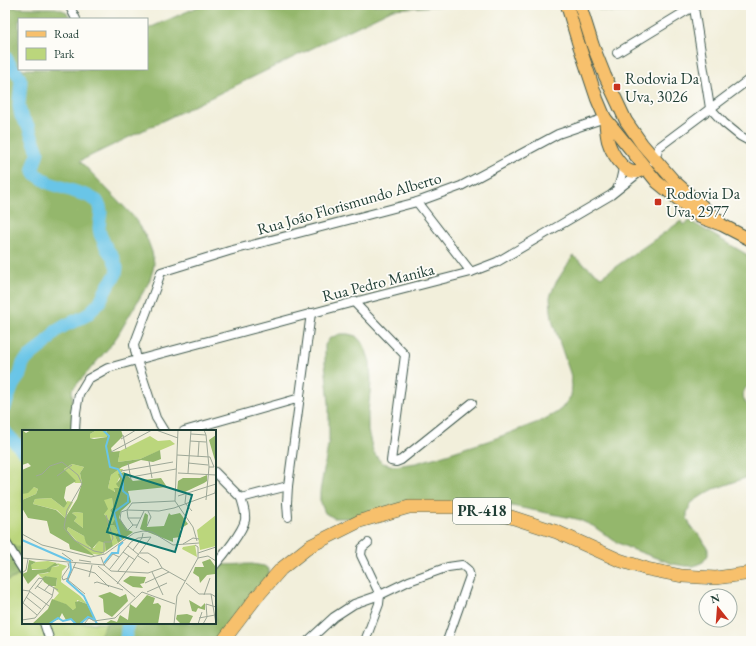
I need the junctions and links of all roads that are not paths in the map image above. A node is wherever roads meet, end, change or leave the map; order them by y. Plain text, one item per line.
1 (567, 5) edge
2 (580, 5) edge
3 (71, 6) edge
4 (695, 6) edge
5 (76, 18) edge
6 (617, 53) dead end
7 (751, 78) edge
8 (710, 108) junction
9 (605, 118) junction
10 (751, 142) edge
11 (655, 159) junction
12 (623, 167) junction
13 (645, 168) junction
14 (611, 196) junction
15 (417, 202) junction
16 (722, 225) junction
17 (751, 240) edge
18 (470, 272) junction
19 (354, 302) junction
20 (311, 313) junction
21 (137, 360) junction
22 (300, 398) junction
23 (472, 403) dead end
24 (75, 430) edge
25 (163, 430) edge
26 (188, 430) edge
27 (216, 473) edge
28 (288, 486) junction
29 (241, 498) junction
30 (288, 517) dead end
31 (5, 541) edge
32 (368, 543) dead end
33 (216, 564) edge
34 (22, 568) edge
35 (751, 569) edge
36 (751, 573) edge
37 (727, 577) junction
38 (380, 595) junction
39 (44, 624) edge
40 (50, 641) edge
41 (223, 641) edge
42 (308, 641) edge
43 (365, 641) edge
44 (447, 641) edge

1 - 9 main road
2 - 11 main road
3 - 5 street
4 - 6 street
4 - 8 street
7 - 8 street, Rua Pedro Manika
8 - 10 street
8 - 11 street, Rua Pedro Manika
9 - 12 main road
9 - 13 main road
9 - 15 street, Rua João Florismundo Alberto
11 - 13 street, Rua Pedro Manika
11 - 16 main road
12 - 13 main road
12 - 14 street, Rua Pedro Manika
13 - 14 street, Rua Pedro Manika
13 - 16 main road
14 - 18 street, Rua Pedro Manika
15 - 18 street
15 - 21 street, Rua João Florismundo Alberto
16 - 17 main road
18 - 19 street, Rua Pedro Manika
19 - 20 street, Rua Pedro Manika
19 - 23 street
20 - 21 street, Rua Pedro Manika
20 - 22 street
21 - 24 street, Rua Pedro Manika
21 - 25 street
22 - 26 street
22 - 28 street
27 - 29 street
28 - 29 street
28 - 30 street
29 - 33 street
31 - 34 street
32 - 38 street
35 - 37 highway, PR-418
36 - 37 highway, PR-418
37 - 41 highway, PR-418
38 - 42 street
38 - 43 street
38 - 44 street
39 - 40 street

